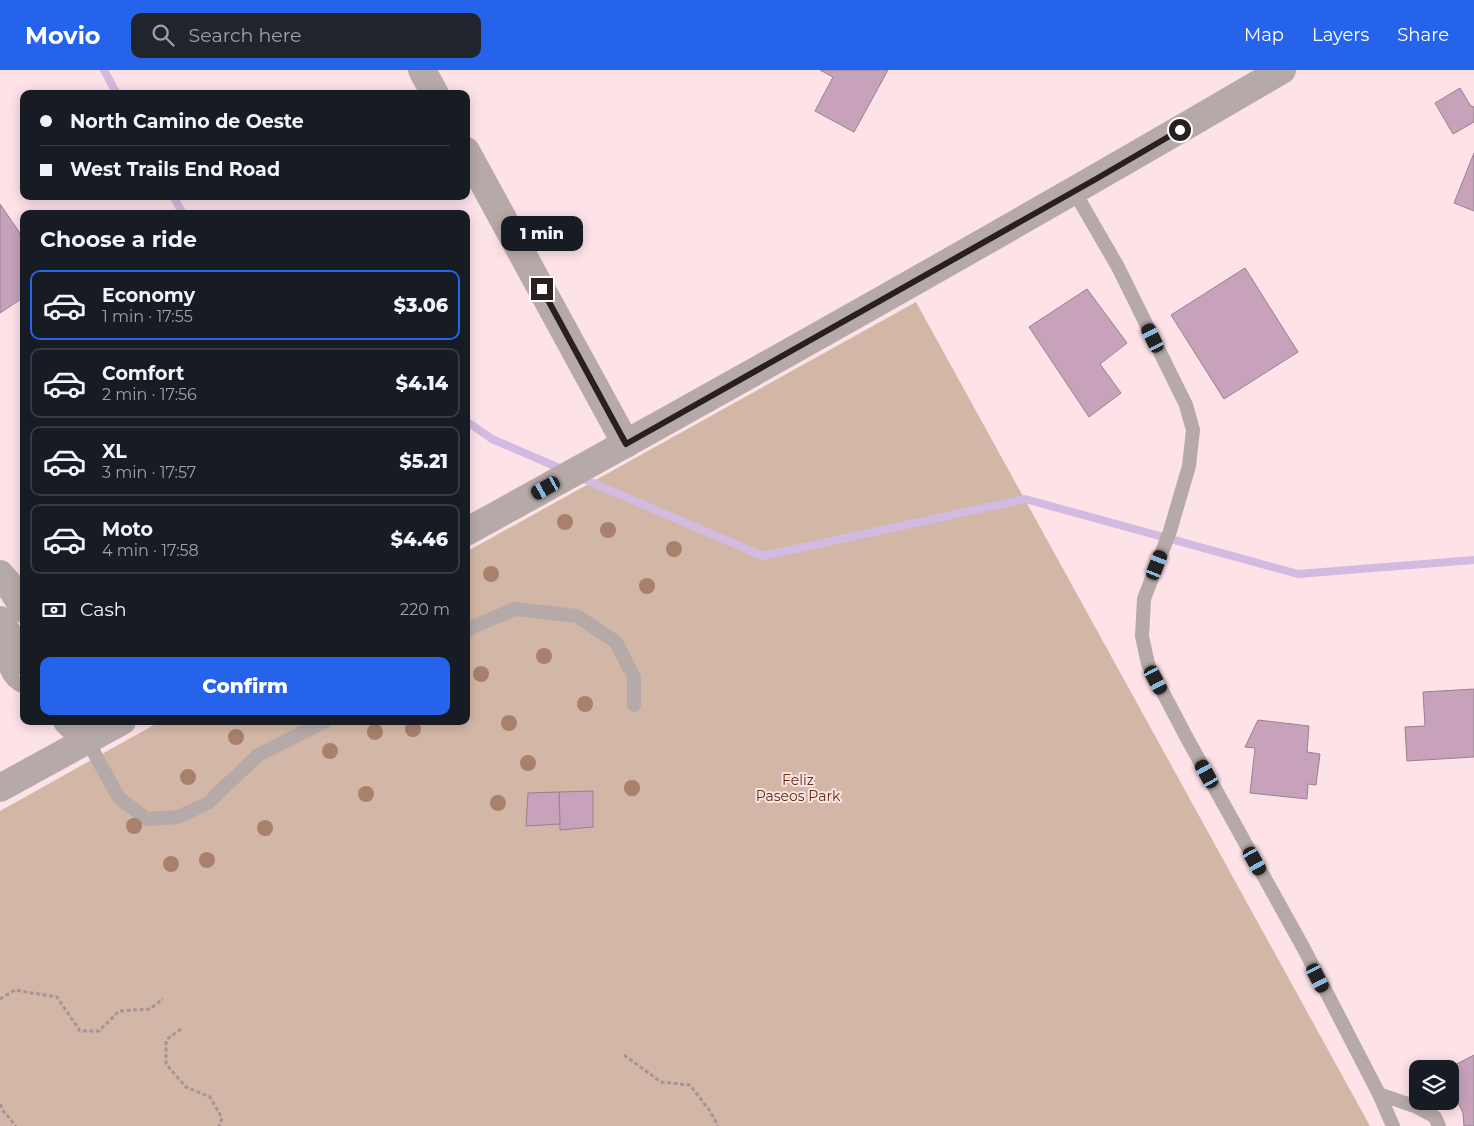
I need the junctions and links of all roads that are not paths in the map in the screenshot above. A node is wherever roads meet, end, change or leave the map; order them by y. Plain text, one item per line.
1 (422, 70) edge
2 (1282, 70) edge
3 (433, 90) edge
4 (470, 158) edge
5 (1074, 191) junction
6 (626, 444) junction
7 (470, 530) edge
8 (0, 574) edge
9 (20, 602) edge
10 (10, 624) edge
11 (470, 628) edge
12 (20, 651) edge
13 (20, 686) edge
14 (634, 704) dead end
15 (107, 725) edge
16 (318, 725) edge
17 (84, 731) edge
18 (0, 788) edge
19 (1379, 1094) junction
20 (1393, 1126) edge
21 (1439, 1126) edge

1 - 3 street
2 - 5 street
4 - 6 street
5 - 6 street
5 - 19 lane
6 - 7 street
8 - 9 street
10 - 12 street
10 - 13 lane
11 - 14 lane
15 - 17 street
16 - 17 lane
17 - 18 street
19 - 20 lane
19 - 21 lane

